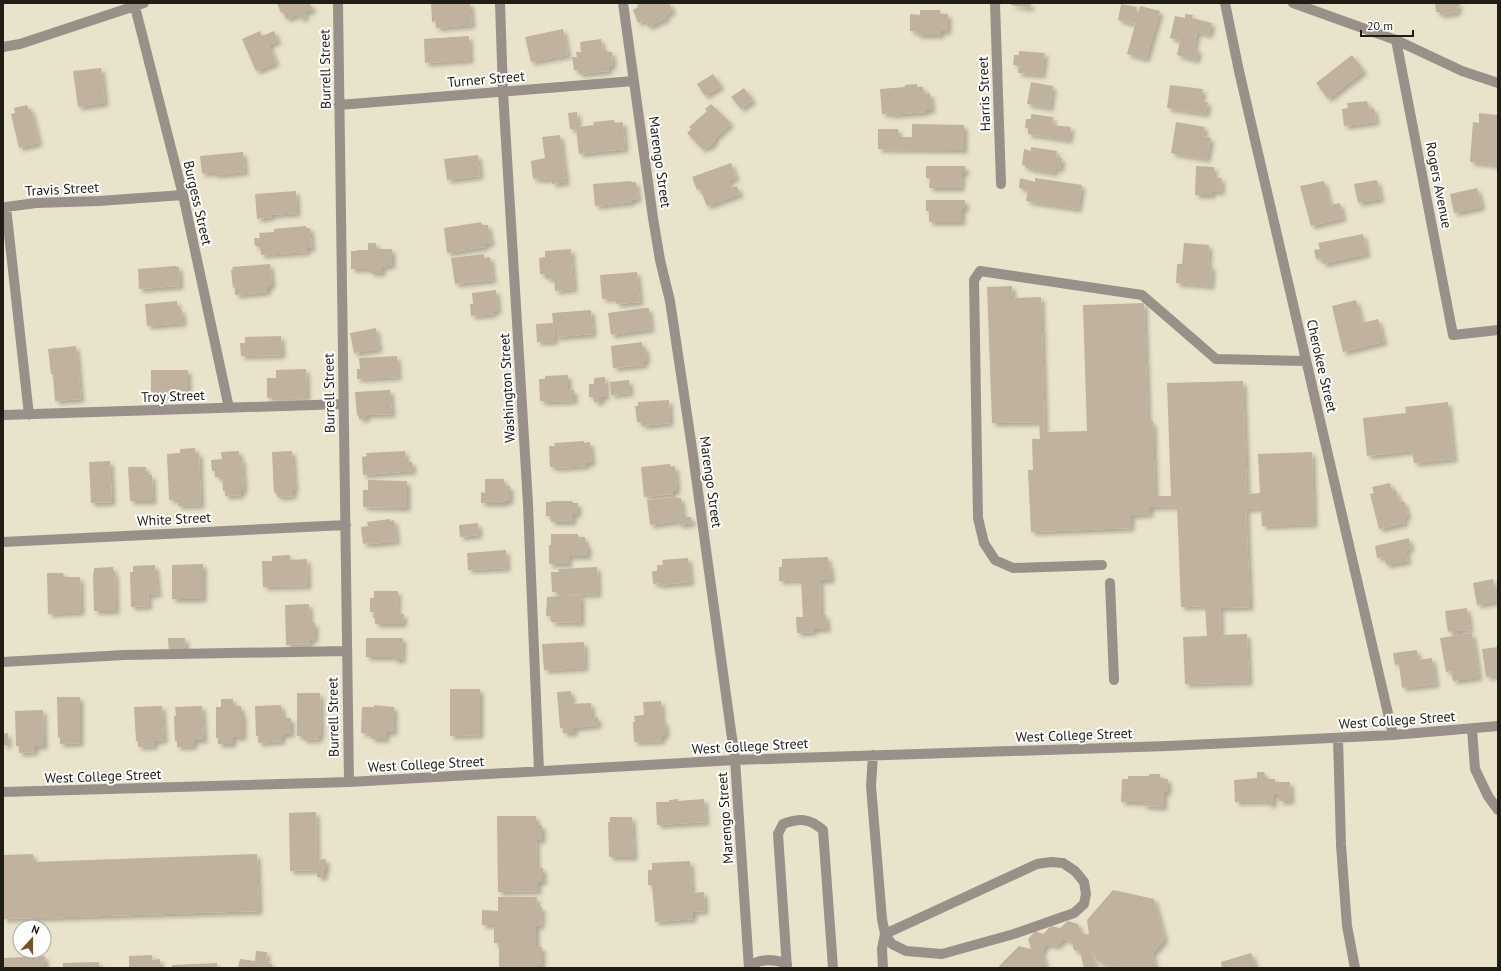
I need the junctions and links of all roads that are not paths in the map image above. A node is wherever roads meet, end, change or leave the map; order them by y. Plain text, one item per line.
1 (338, 3) edge
2 (500, 3) edge
3 (623, 3) edge
4 (995, 3) edge
5 (1225, 3) edge
6 (1293, 3) edge
7 (137, 4) edge
8 (1396, 40) junction
9 (3, 47) edge
10 (634, 81) junction
11 (1498, 83) edge
12 (504, 92) junction
13 (339, 105) junction
14 (1001, 184) dead end
15 (183, 195) junction
16 (1498, 330) edge
17 (1306, 361) junction
18 (343, 404) junction
19 (229, 408) junction
20 (3, 415) edge
21 (29, 415) junction
22 (346, 525) junction
23 (3, 542) edge
24 (1102, 565) dead end
25 (1110, 583) dead end
26 (346, 651) junction
27 (3, 662) edge
28 (1114, 680) dead end
29 (1498, 726) edge
30 (1472, 729) junction
31 (1393, 735) junction
32 (1338, 738) junction
33 (873, 755) junction
34 (735, 760) junction
35 (539, 771) junction
36 (349, 782) junction
37 (3, 792) edge
38 (1498, 810) edge
39 (885, 934) junction
40 (785, 967) edge
41 (750, 968) edge
42 (833, 968) edge
43 (883, 968) edge
44 (1355, 968) edge

1 - 13 street, Burrell Street
2 - 12 street, Washington Street
3 - 10 street, Marengo Street
4 - 14 street, Harris Street
5 - 17 street, Cherokee Street
6 - 8 street
7 - 9 street
7 - 15 street, Burgess Street
8 - 11 street
8 - 16 street, Rogers Avenue
10 - 12 street, Turner Street
10 - 34 street, Marengo Street
12 - 13 street, Turner Street
12 - 35 street, Washington Street
13 - 18 street, Burrell Street
15 - 19 street, Burgess Street
15 - 21 street, Travis Street
17 - 24 street
17 - 31 street, Cherokee Street
18 - 19 street, Troy Street
18 - 22 street, Burrell Street
19 - 21 street, Troy Street
20 - 21 street, Troy Street
22 - 23 street, White Street
22 - 26 street, Burrell Street
25 - 28 street
26 - 27 street
26 - 36 street, Burrell Street
29 - 30 street, West College Street
30 - 31 street, West College Street
30 - 38 street
31 - 32 street, West College Street
32 - 33 street, West College Street
32 - 44 street
33 - 34 street, West College Street
33 - 39 street
34 - 35 street, West College Street
34 - 41 street, Marengo Street
35 - 36 street, West College Street
36 - 37 street, West College Street
39 - 39 street
39 - 43 street
40 - 41 street
40 - 42 street

